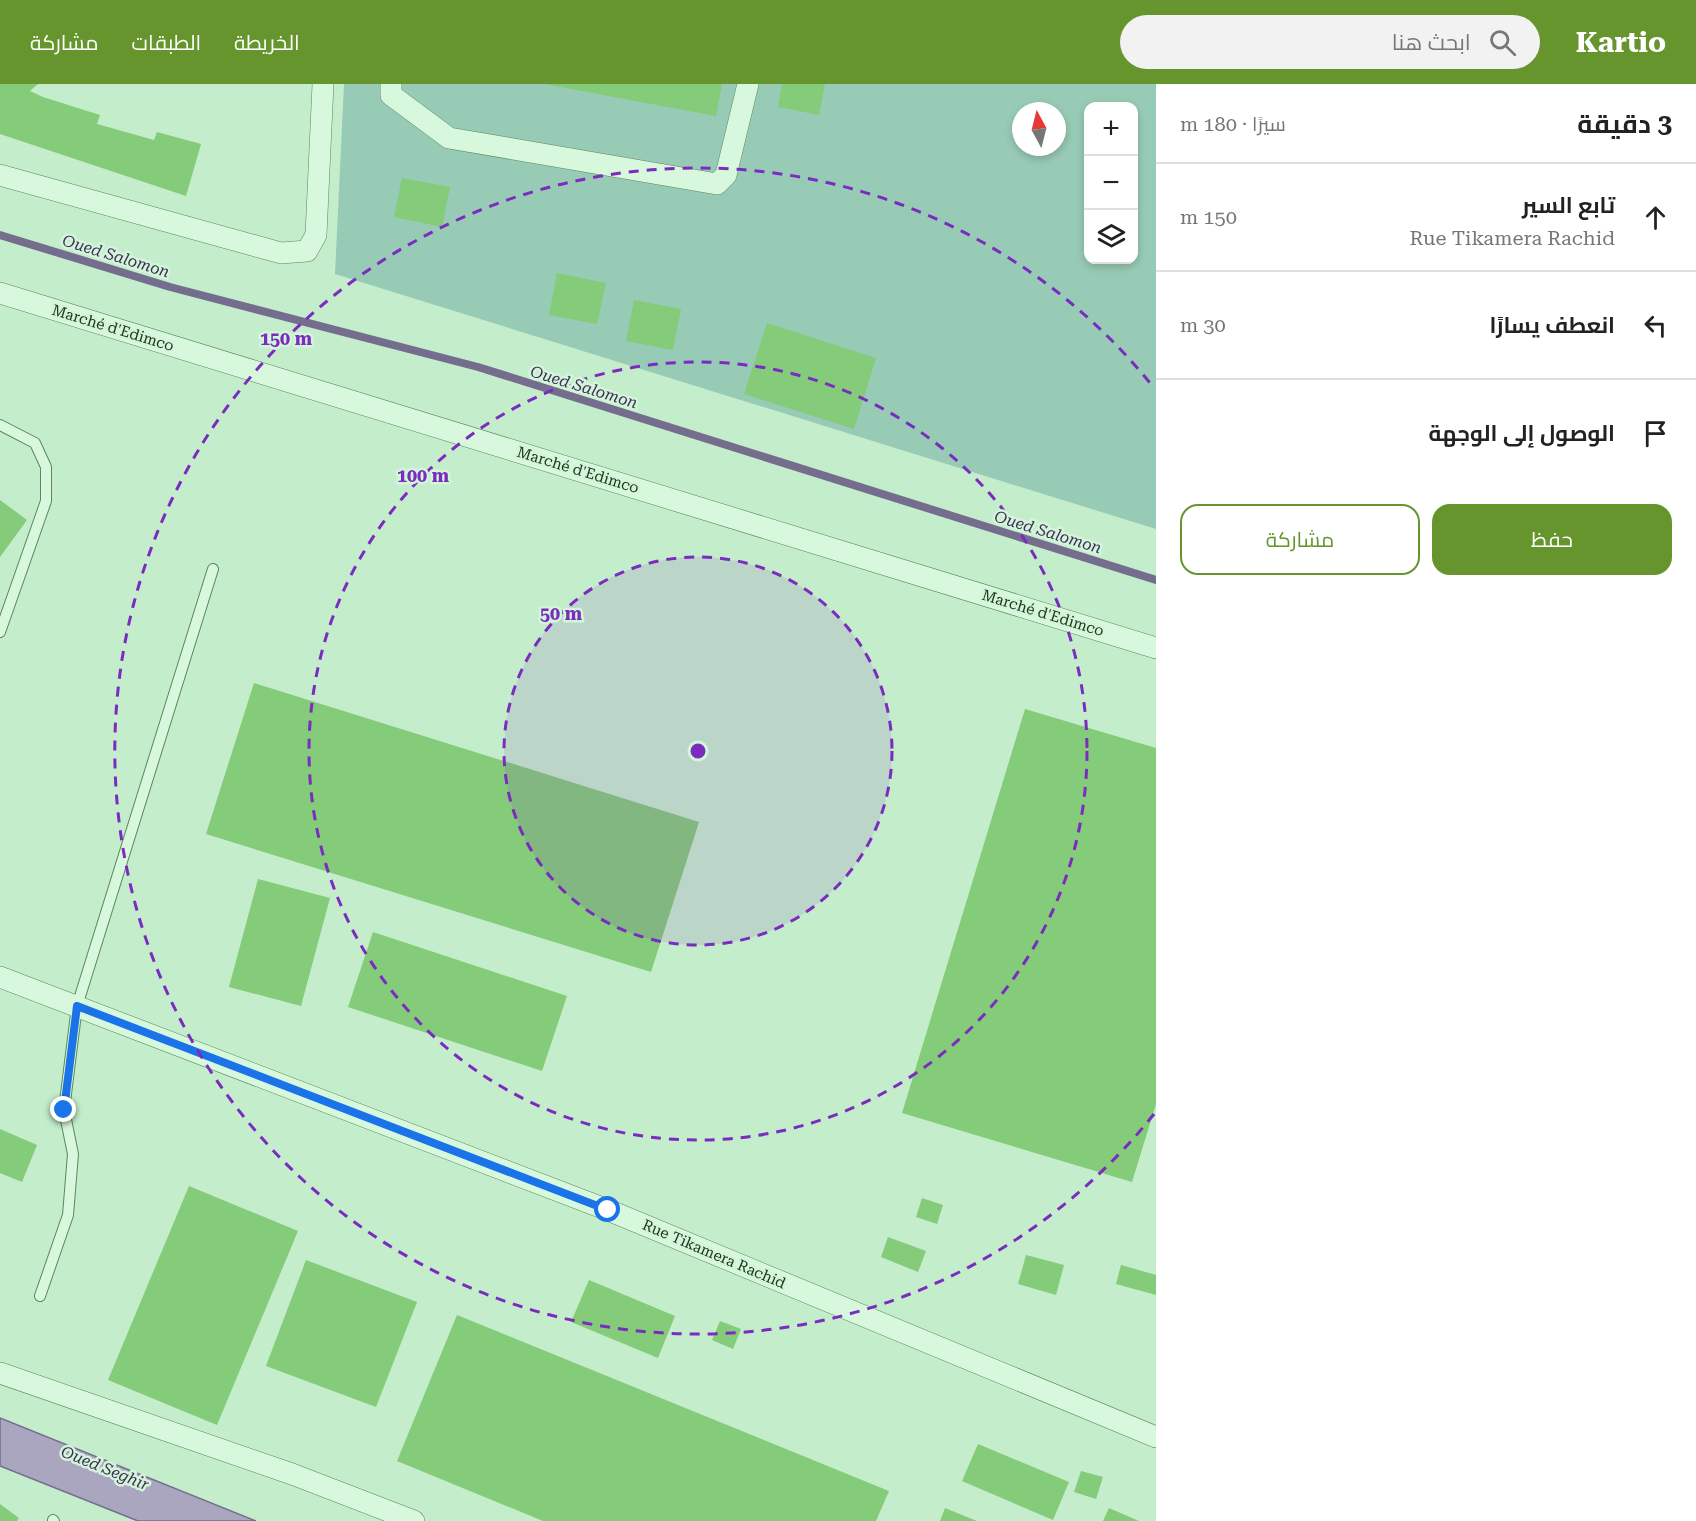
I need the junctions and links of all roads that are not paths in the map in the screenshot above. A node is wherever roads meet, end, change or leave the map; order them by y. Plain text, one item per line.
1 (323, 84) edge
2 (391, 84) edge
3 (748, 84) edge
4 (0, 175) edge
5 (0, 293) edge
6 (0, 425) edge
7 (213, 569) dead end
8 (0, 632) edge
9 (1156, 648) edge
10 (0, 977) edge
11 (77, 1006) junction
12 (40, 1296) dead end
13 (0, 1373) edge
14 (1156, 1437) edge
15 (414, 1521) edge

1 - 4 street
2 - 3 street
5 - 9 street, Marché d'Edimco
6 - 8 lane
7 - 11 lane
10 - 11 street, Rue Tikamera Rachid
11 - 12 lane
11 - 14 street, Rue Tikamera Rachid
13 - 15 street

